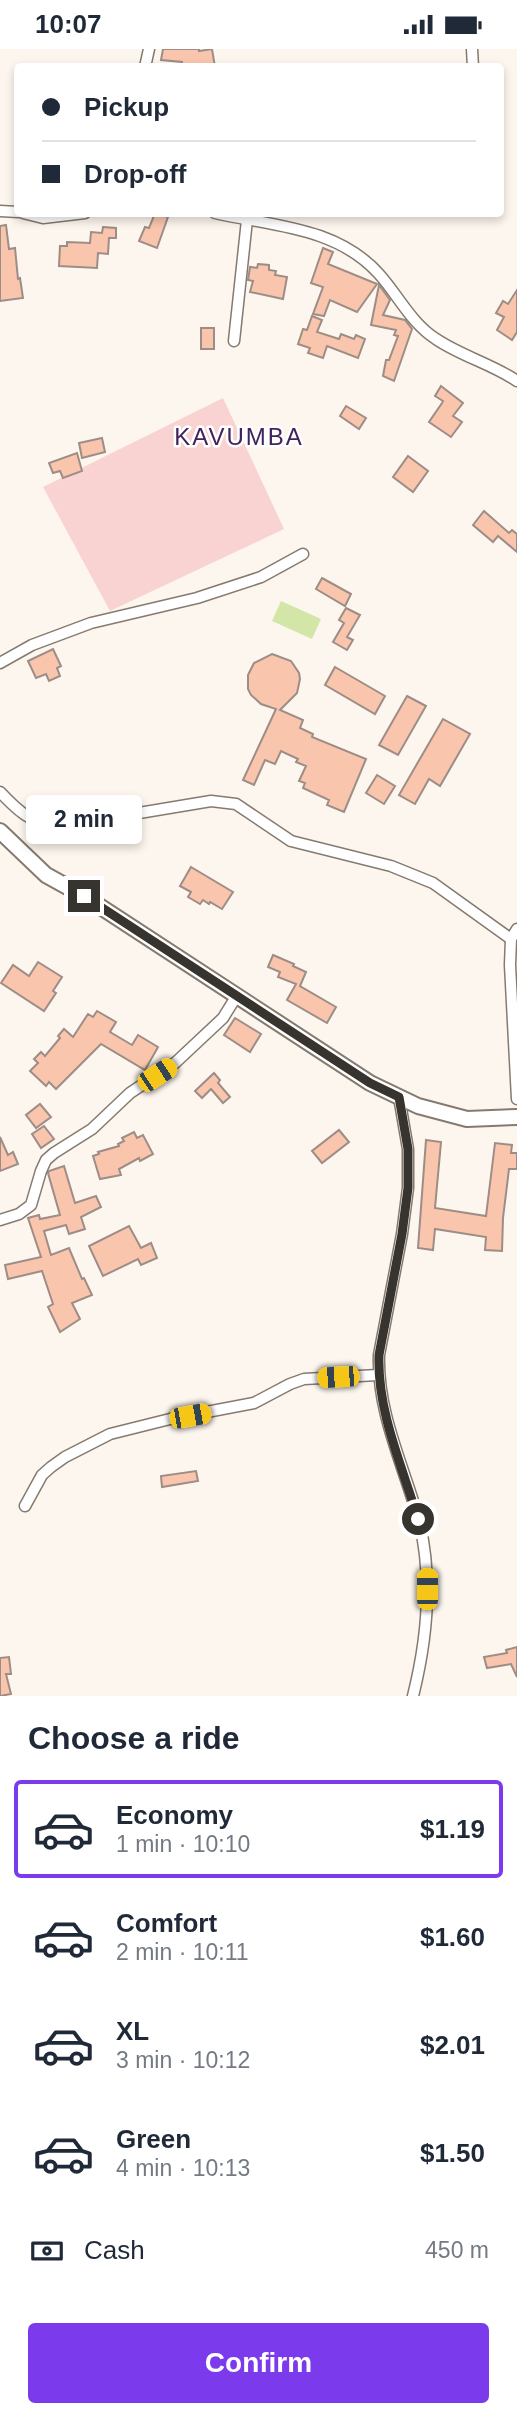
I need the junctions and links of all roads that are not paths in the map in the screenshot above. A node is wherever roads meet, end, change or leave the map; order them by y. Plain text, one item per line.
1 (231, 217) edge
2 (247, 221) junction
3 (234, 341) dead end
4 (517, 381) edge
5 (303, 554) dead end
6 (0, 663) edge
7 (0, 792) edge
8 (0, 831) edge
9 (514, 934) edge
10 (236, 997) junction
11 (399, 1097) junction
12 (517, 1099) edge
13 (517, 1117) edge
14 (0, 1220) edge
15 (378, 1375) junction
16 (25, 1506) dead end
17 (413, 1696) edge

1 - 2 street
2 - 3 street
2 - 4 street
5 - 6 street
7 - 9 street
8 - 10 street
9 - 12 street
10 - 11 street
10 - 14 street
11 - 13 street
11 - 15 street
15 - 16 street
15 - 17 street

